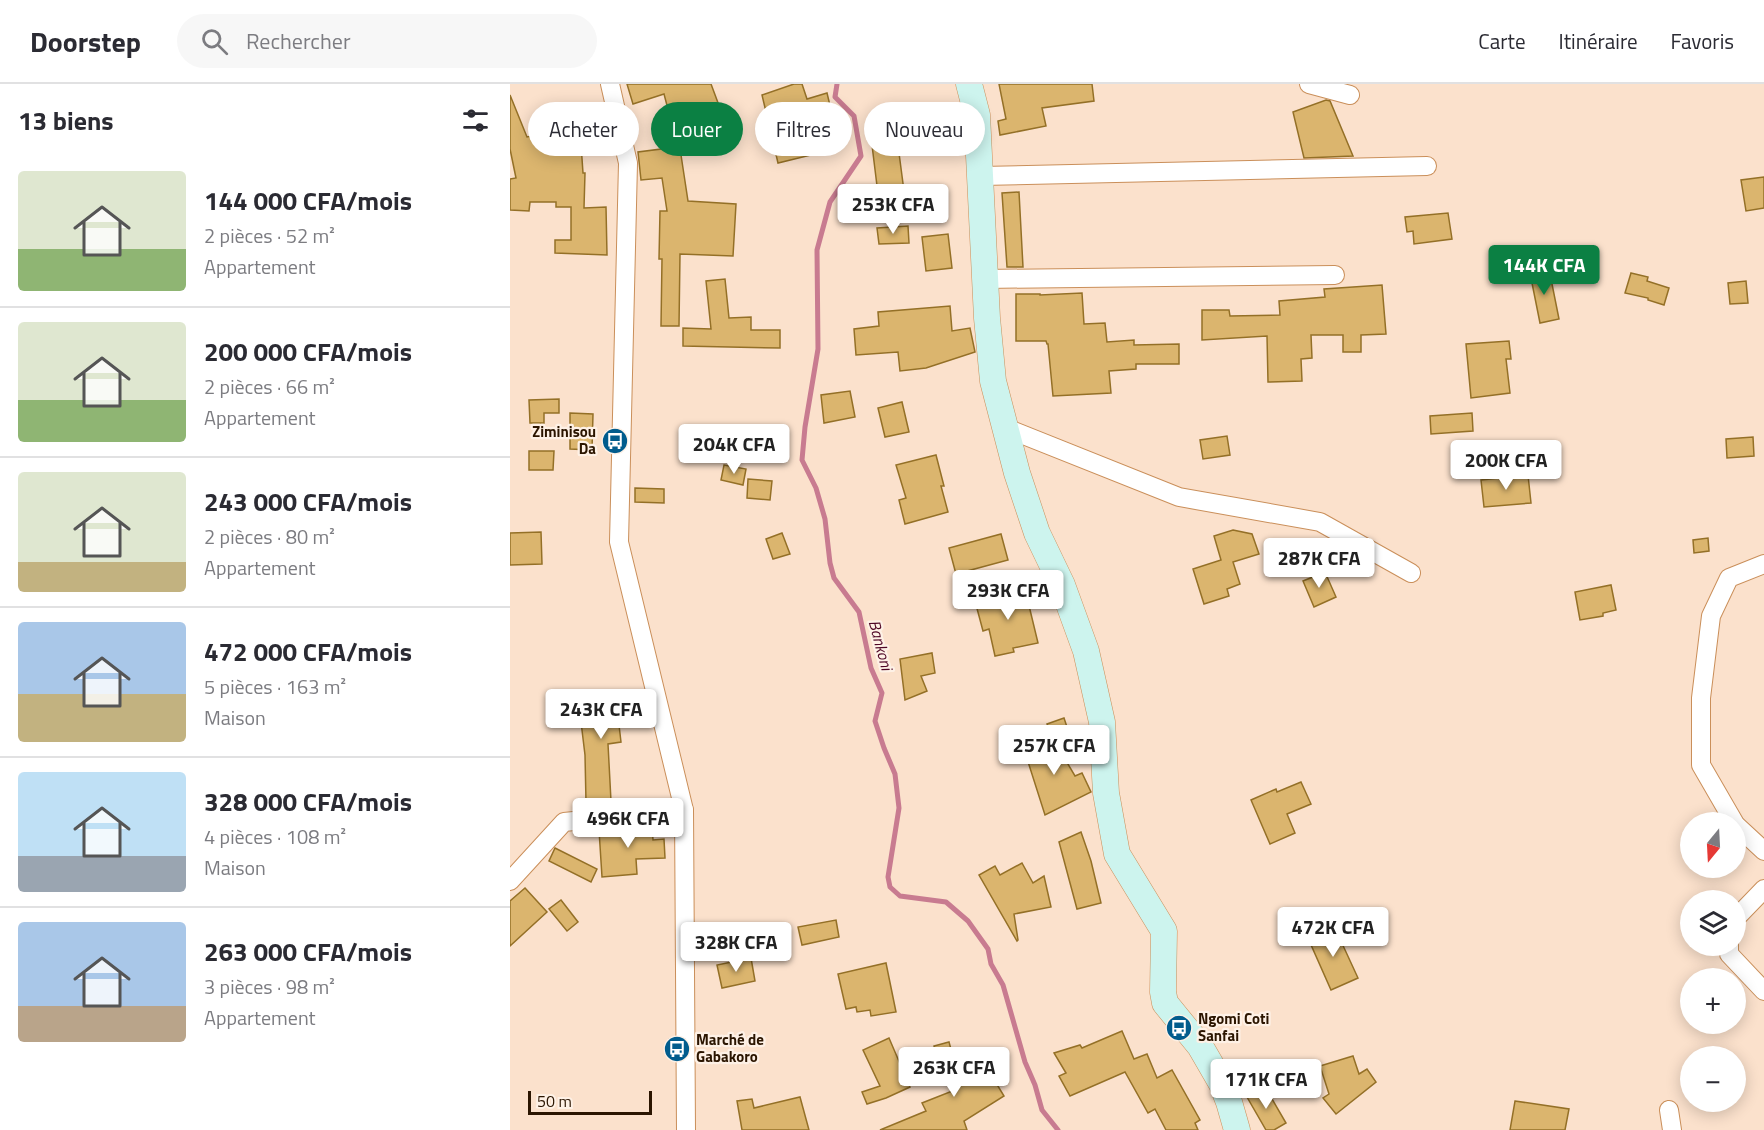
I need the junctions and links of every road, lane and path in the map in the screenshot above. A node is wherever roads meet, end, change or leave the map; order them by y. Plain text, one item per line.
1 (610, 84) edge
2 (969, 84) edge
3 (1309, 84) edge
4 (1350, 95) dead end
5 (1427, 166) dead end
6 (981, 176) junction
7 (1335, 275) dead end
8 (985, 279) junction
9 (1006, 428) junction
10 (1764, 564) edge
11 (1411, 573) dead end
12 (684, 810) junction
13 (1728, 812) edge
14 (1746, 834) edge
15 (1764, 851) edge
16 (510, 881) edge
17 (1764, 889) edge
18 (1746, 908) edge
19 (1731, 956) edge
20 (1764, 991) edge
21 (1669, 1110) dead end
22 (686, 1130) edge
23 (1237, 1130) edge
24 (1672, 1130) edge

1 - 12 street
2 - 6 street
3 - 4 street
5 - 6 street
6 - 8 street
7 - 8 street
8 - 9 street
9 - 11 street
9 - 23 street
10 - 13 street
12 - 16 street
12 - 22 street
14 - 15 street
17 - 18 street
19 - 20 street
21 - 24 street

